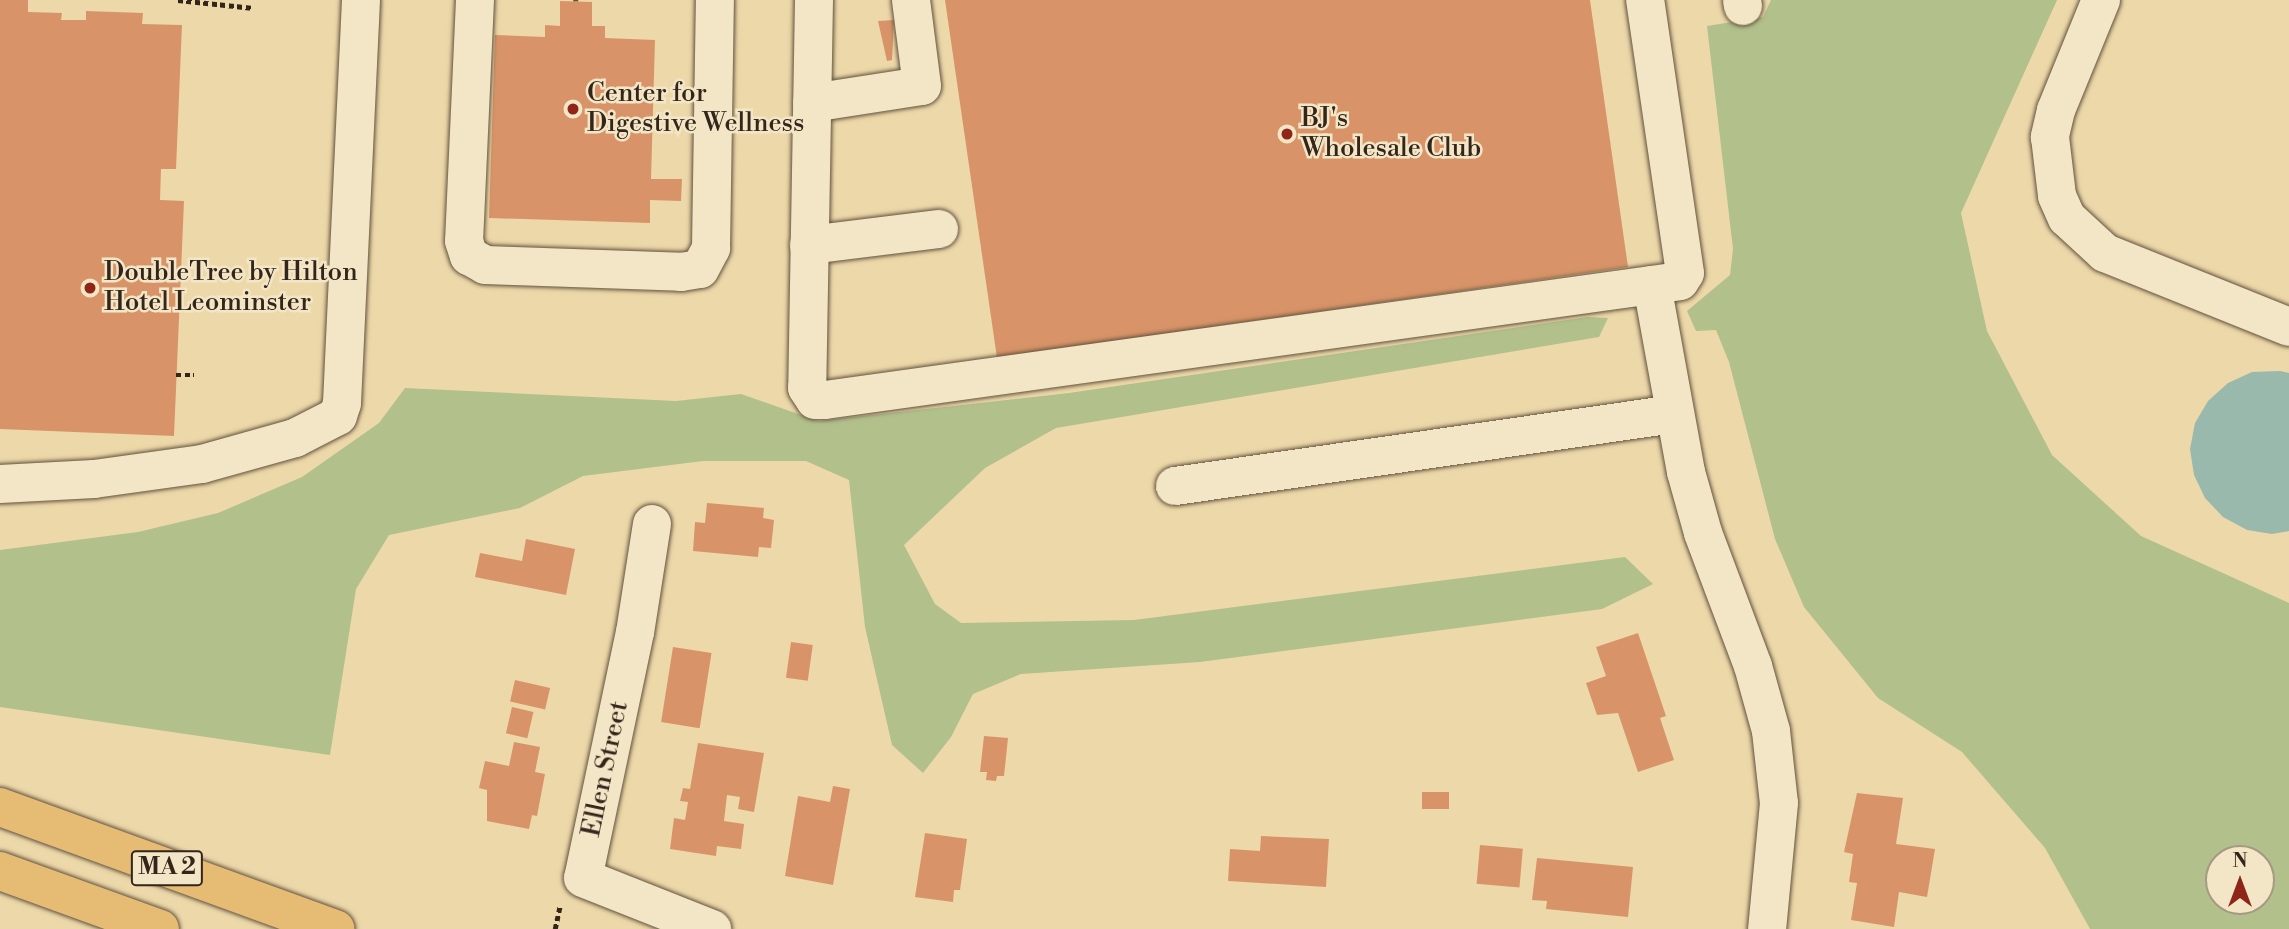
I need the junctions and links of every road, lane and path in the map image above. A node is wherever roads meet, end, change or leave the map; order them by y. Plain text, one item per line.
1 (178, 0) edge
2 (361, 0) edge
3 (475, 0) edge
4 (715, 0) edge
5 (814, 0) edge
6 (911, 0) edge
7 (1645, 0) edge
8 (2101, 0) edge
9 (254, 9) dead end
10 (812, 103) junction
11 (939, 229) dead end
12 (809, 245) junction
13 (1652, 285) junction
14 (2289, 327) edge
15 (176, 375) dead end
16 (194, 375) dead end
17 (1674, 414) junction
18 (0, 484) edge
19 (1175, 486) dead end
20 (652, 524) dead end
21 (0, 807) edge
22 (0, 871) edge
23 (558, 909) dead end
24 (160, 929) edge
25 (335, 929) edge
26 (555, 929) edge
27 (712, 929) edge
28 (1767, 929) edge

1 - 9 path
2 - 18 street
3 - 4 street
5 - 10 street
6 - 10 street
7 - 13 street
8 - 14 street
10 - 12 street
11 - 12 street
12 - 13 street
13 - 17 street
15 - 16 path
17 - 19 street
17 - 28 street
20 - 27 street, Ellen Street
21 - 25 highway, MA 2
22 - 24 highway, MA 2
23 - 26 path

